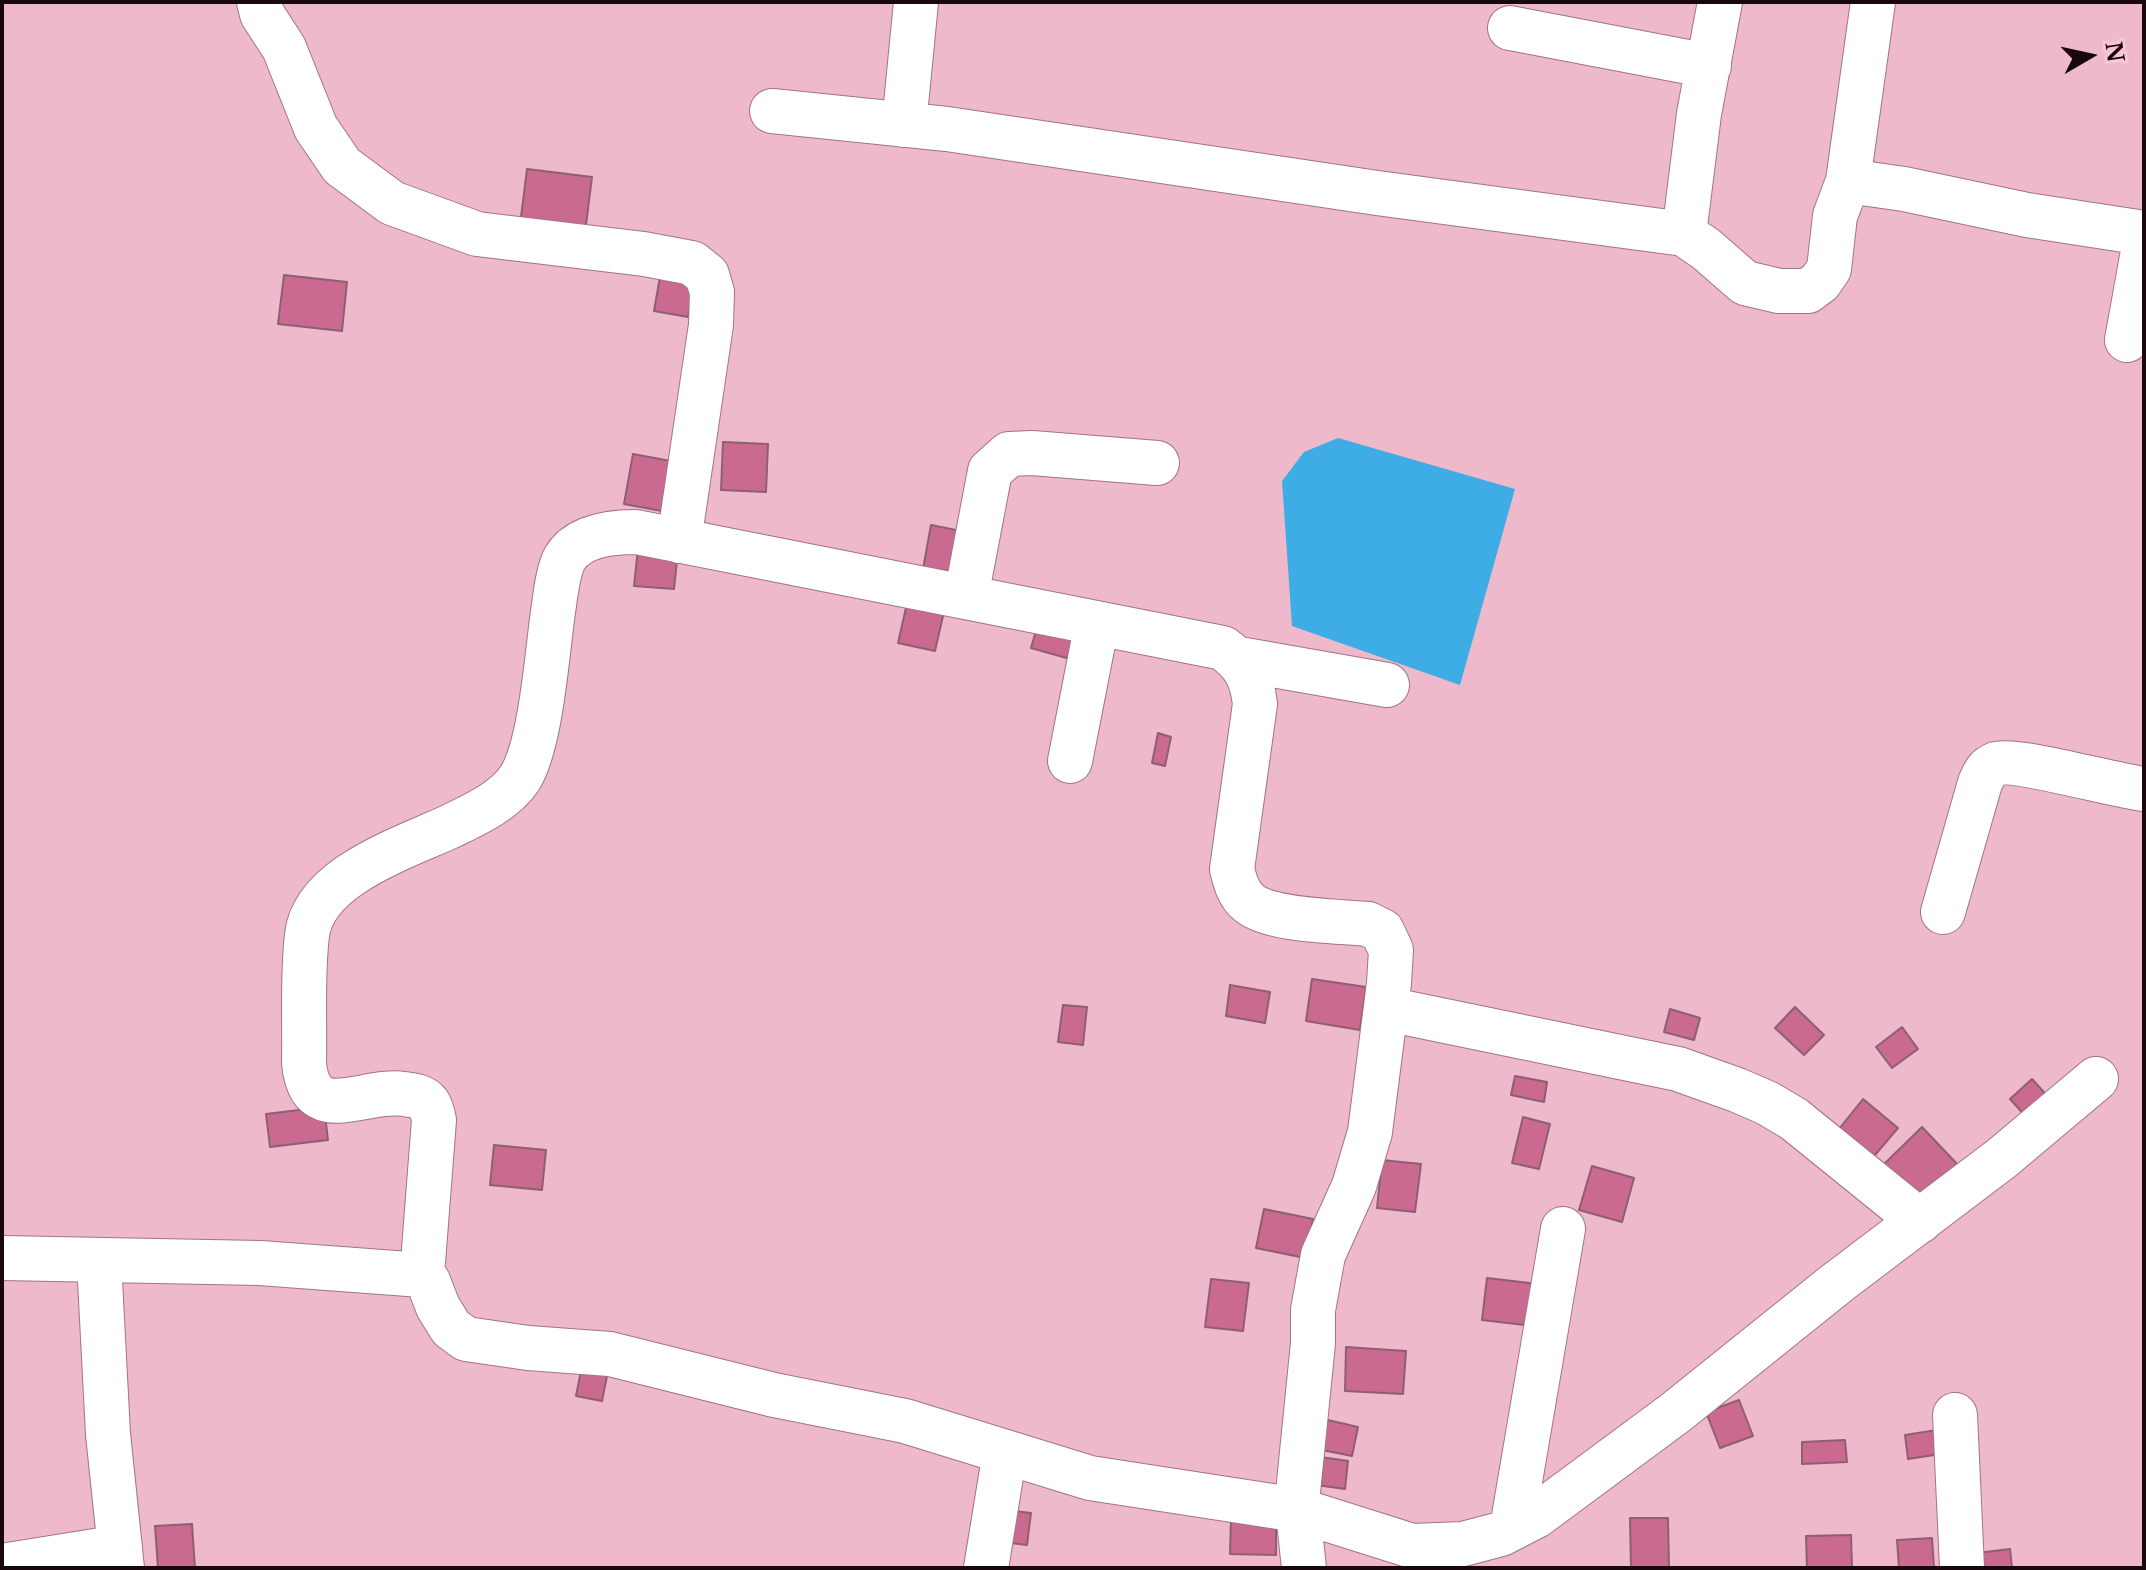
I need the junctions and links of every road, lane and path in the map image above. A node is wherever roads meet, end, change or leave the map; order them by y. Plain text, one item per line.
1 (259, 2) edge
2 (916, 2) edge
3 (1720, 2) edge
4 (1873, 2) edge
5 (1510, 28) dead end
6 (1709, 66) junction
7 (772, 111) dead end
8 (904, 125) junction
9 (1848, 181) junction
10 (2144, 233) edge
11 (1684, 234) junction
12 (2144, 246) edge
13 (2127, 340) dead end
14 (1157, 463) dead end
15 (679, 541) junction
16 (966, 597) junction
17 (1097, 623) junction
18 (1239, 659) junction
19 (1387, 685) dead end
20 (1070, 761) dead end
21 (2144, 789) edge
22 (1943, 912) dead end
23 (1387, 1009) junction
24 (2096, 1079) dead end
25 (1920, 1221) junction
26 (1563, 1229) dead end
27 (2, 1258) edge
28 (99, 1261) junction
29 (422, 1275) junction
30 (1955, 1415) dead end
31 (1005, 1452) junction
32 (1298, 1510) junction
33 (1512, 1528) junction
34 (121, 1557) edge
35 (2, 1566) edge
36 (986, 1568) edge
37 (1304, 1568) edge
38 (1962, 1568) edge

1 - 15 street
2 - 8 street
3 - 6 street
4 - 9 street
5 - 6 street
6 - 11 street
7 - 8 street
8 - 11 street
9 - 10 street
9 - 11 street
12 - 13 street
14 - 16 street
15 - 16 street
15 - 29 street
16 - 17 street
17 - 18 street
17 - 20 street
18 - 19 street
18 - 23 street
21 - 22 street
23 - 25 street
23 - 32 street
24 - 25 street
25 - 33 street
26 - 33 street
27 - 28 street
28 - 29 street
28 - 34 street
29 - 31 street
30 - 38 street
31 - 32 street
31 - 36 street
32 - 33 street
32 - 37 street
34 - 35 street

